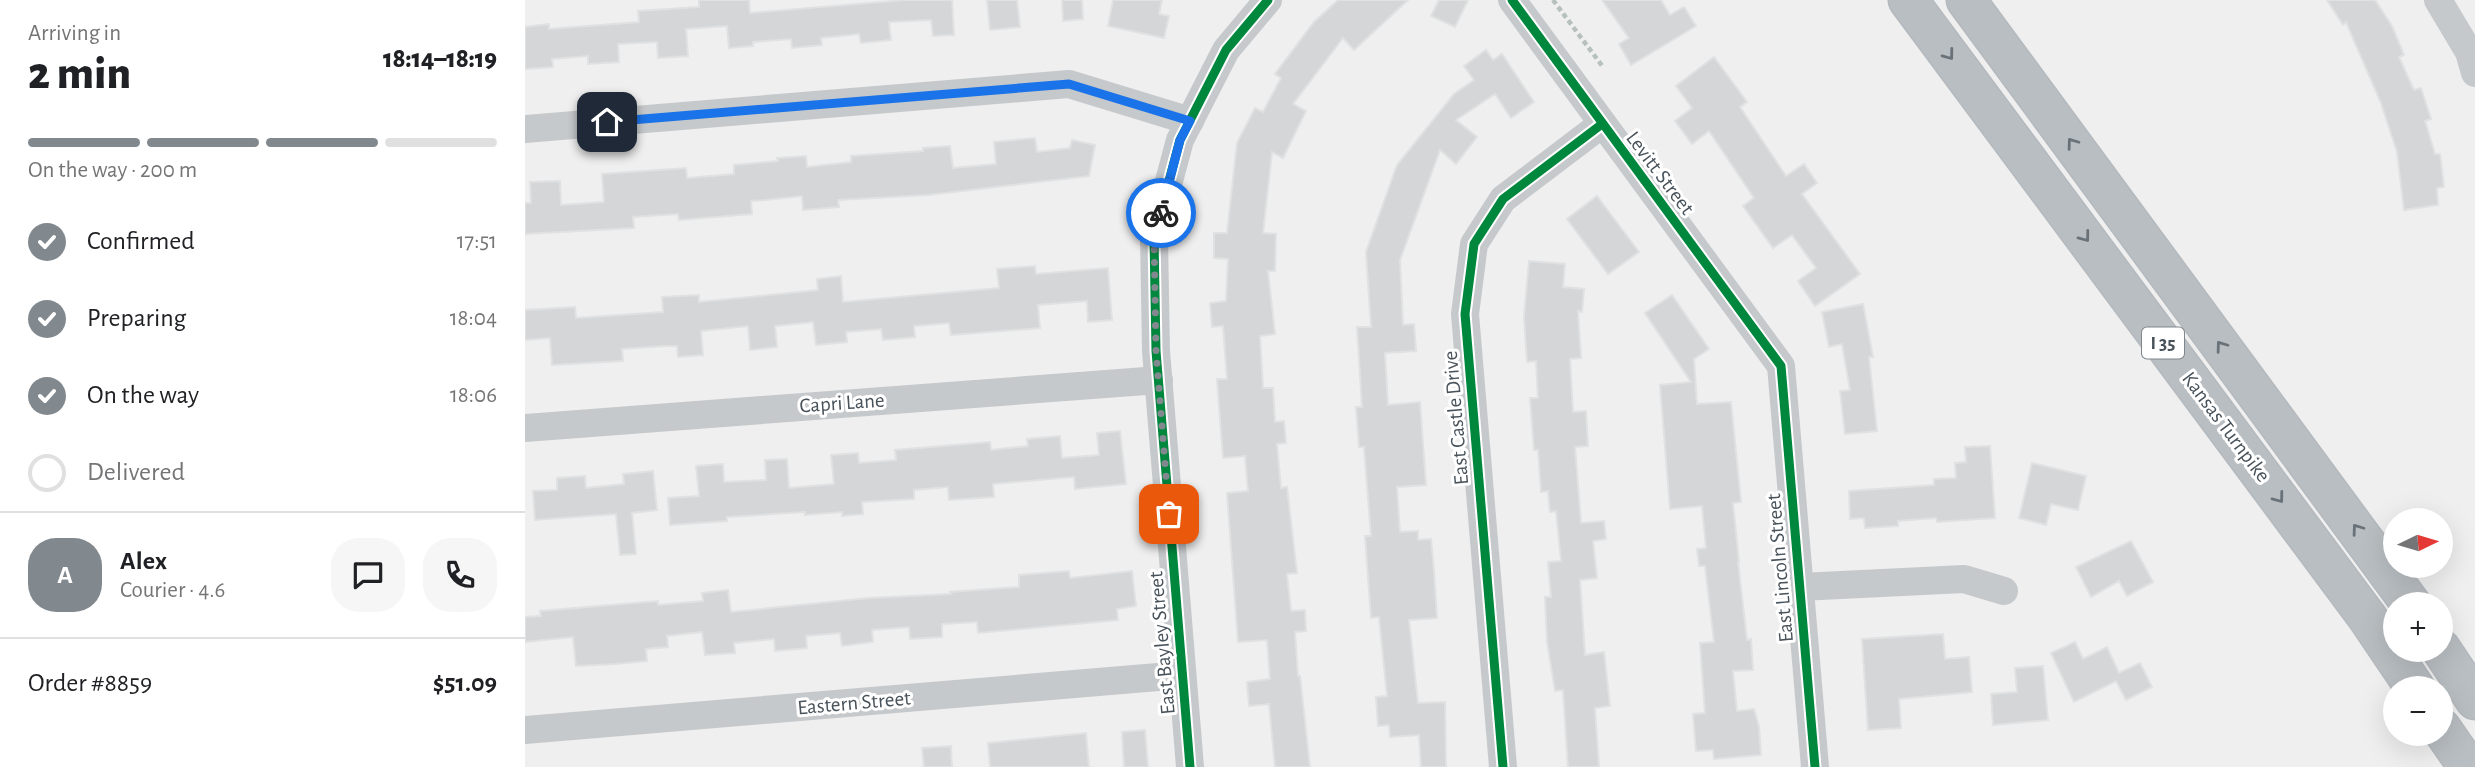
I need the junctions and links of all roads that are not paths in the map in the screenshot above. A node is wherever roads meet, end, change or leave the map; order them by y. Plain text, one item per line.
1 (1268, 0) edge
2 (1512, 0) edge
3 (1908, 0) edge
4 (1966, 0) edge
5 (2438, 0) edge
6 (2475, 72) edge
7 (1190, 121) junction
8 (1602, 124) junction
9 (525, 129) edge
10 (1781, 366) joint
11 (1159, 380) junction
12 (525, 428) edge
13 (1800, 587) junction
14 (2004, 591) dead end
15 (2402, 592) edge
16 (2450, 662) edge
17 (1182, 675) junction
18 (2407, 676) edge
19 (2475, 700) edge
20 (525, 730) edge
21 (2453, 746) edge
22 (1190, 767) edge
23 (1503, 767) edge
24 (1815, 767) edge
25 (2467, 767) edge

1 - 7 street, East Bayley Street
2 - 8 street, Levitt Street
3 -> 18 highway, Kansas Turnpike / I 35
15 -> 4 highway, Kansas Turnpike / I 35
5 - 6 street
7 - 9 street
7 - 11 street, East Bayley Street
8 - 10 street, Levitt Street
8 - 23 street, East Castle Drive
10 - 13 street, East Lincoln Street
11 - 12 street, Capri Lane
11 - 17 street, East Bayley Street
13 - 14 street
13 - 24 street, East Lincoln Street
16 - 19 highway
17 - 20 street, Eastern Street
17 - 22 street, East Bayley Street
21 - 25 highway

